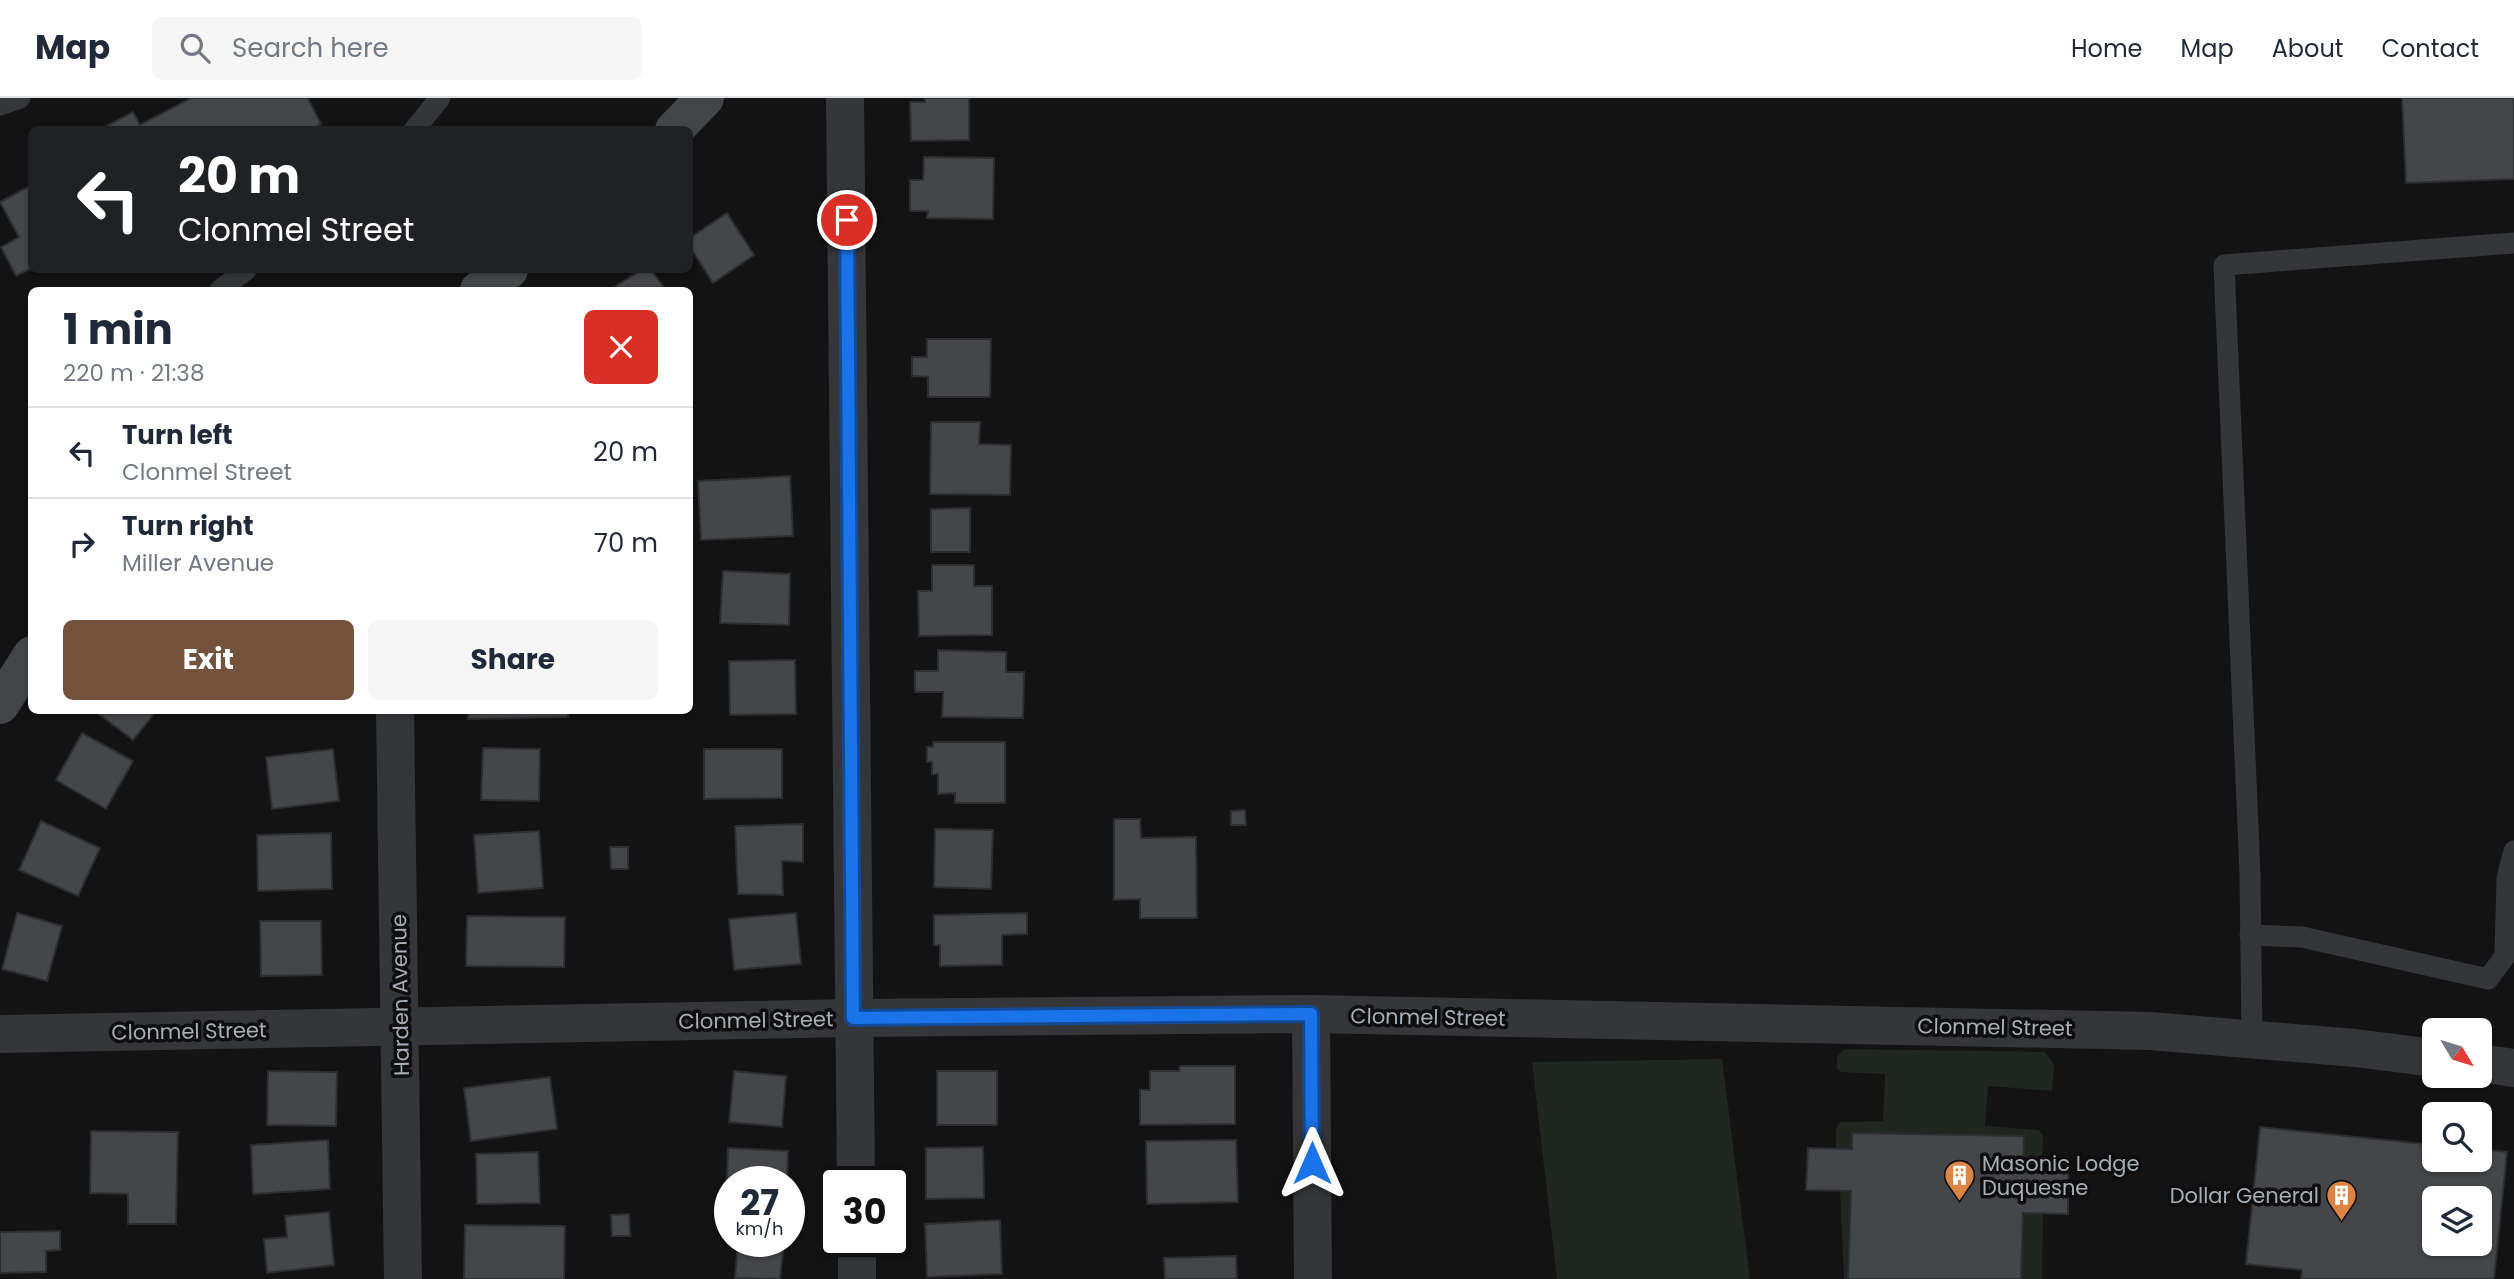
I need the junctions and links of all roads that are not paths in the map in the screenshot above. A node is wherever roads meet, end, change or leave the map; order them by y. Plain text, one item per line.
1 (20, 98) edge
2 (440, 98) edge
3 (705, 98) edge
4 (845, 98) edge
5 (0, 105) edge
6 (417, 126) edge
7 (678, 126) edge
8 (2514, 243) edge
9 (242, 273) edge
10 (504, 273) edge
11 (224, 287) edge
12 (484, 287) edge
13 (28, 661) edge
14 (0, 705) edge
15 (395, 714) edge
16 (2514, 851) edge
17 (2250, 935) junction
18 (1311, 1014) junction
19 (853, 1018) junction
20 (400, 1027) junction
21 (0, 1034) edge
22 (2252, 1039) junction
23 (2422, 1056) edge
24 (2492, 1065) edge
25 (2514, 1068) edge
26 (856, 1166) edge
27 (857, 1257) edge
28 (403, 1279) edge
29 (858, 1279) edge
30 (1314, 1279) edge

1 - 5 lane
2 - 6 lane
3 - 7 street
4 - 19 street
8 - 17 lane
9 - 11 lane
10 - 12 street
13 - 14 street
15 - 20 street, Harden Avenue
16 - 17 lane
17 - 22 lane
18 - 19 street, Clonmel Street
18 - 22 street, Clonmel Street
18 - 30 street
19 - 20 street, Clonmel Street
19 - 26 street
20 - 21 street, Clonmel Street
20 - 28 street, Harden Avenue
22 - 23 street, Clonmel Street
24 - 25 street
27 - 29 street

